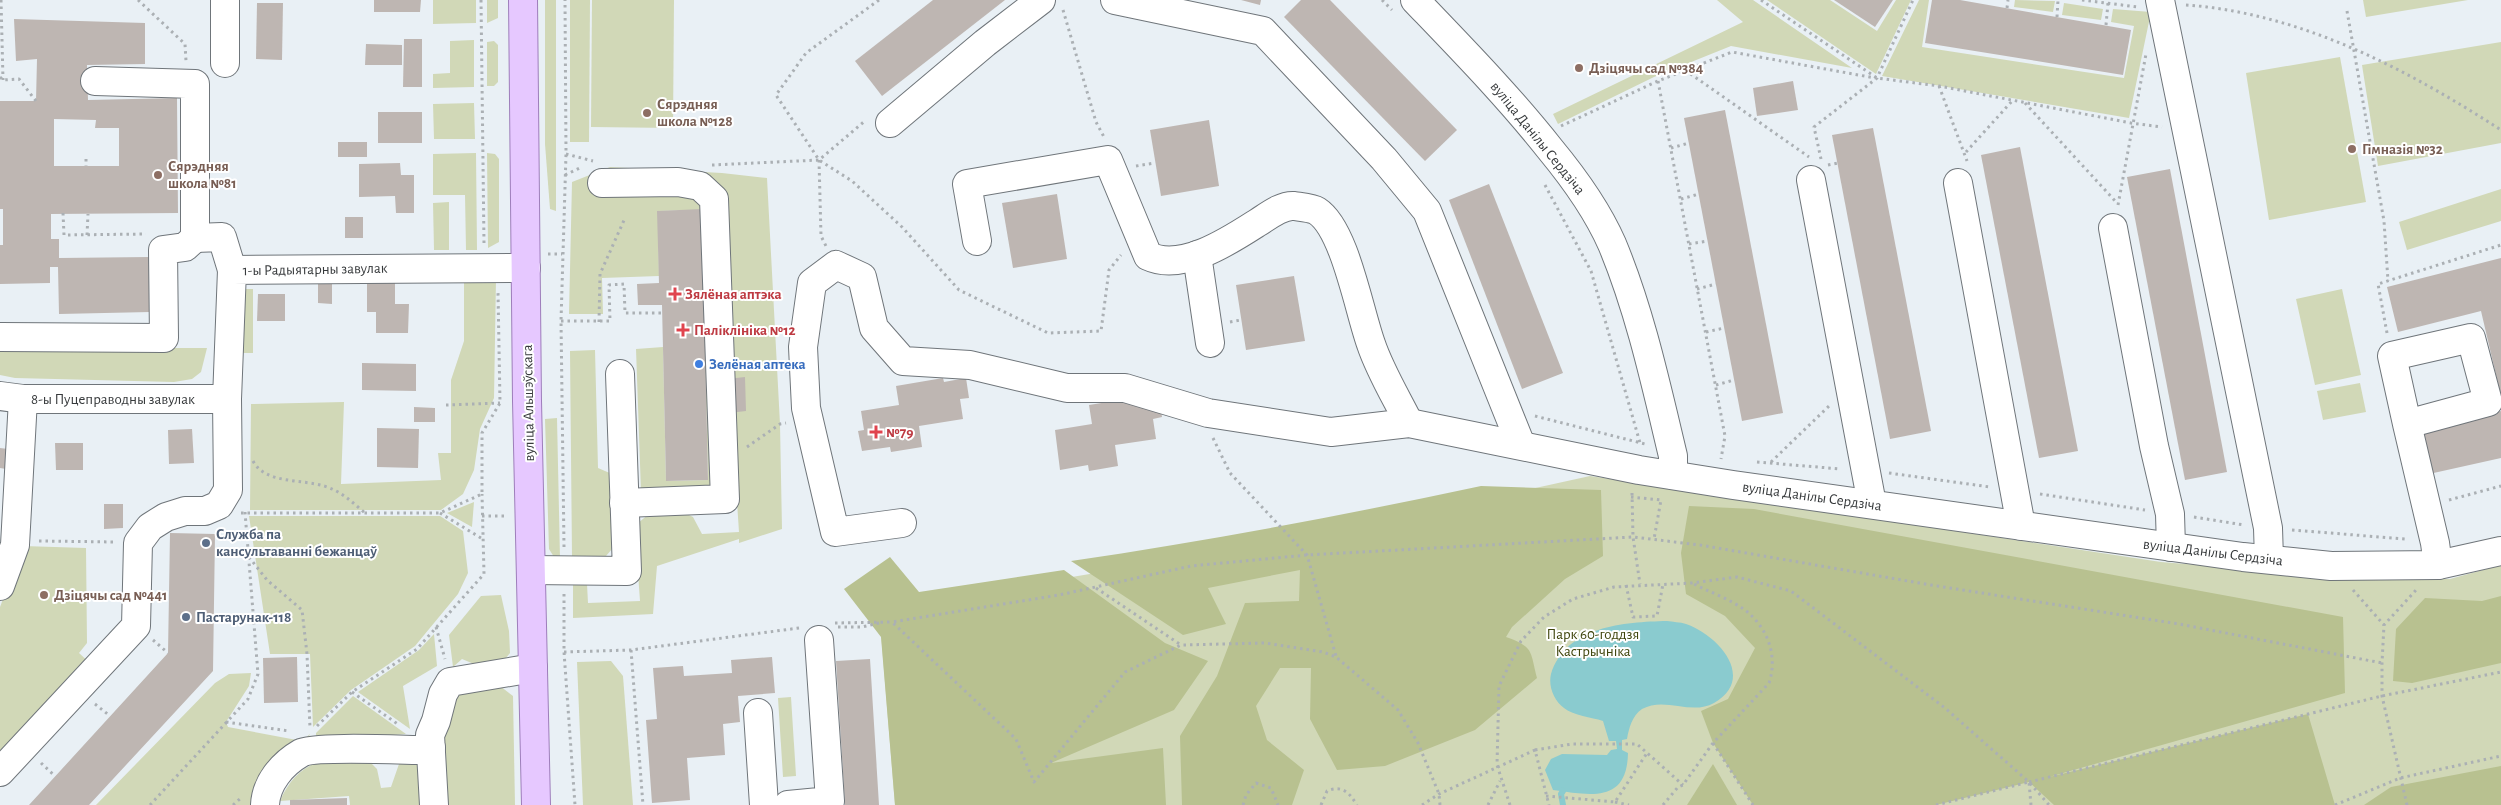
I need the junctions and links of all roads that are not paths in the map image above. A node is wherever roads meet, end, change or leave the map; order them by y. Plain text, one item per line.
1 (225, 0) edge
2 (523, 0) edge
3 (1041, 0) edge
4 (1115, 0) edge
5 (2163, 4) edge
6 (1406, 7) edge
7 (225, 63) dead end
8 (95, 81) dead end
9 (890, 123) dead end
10 (1811, 180) dead end
11 (602, 183) dead end
12 (1958, 183) dead end
13 (2115, 216) road end
14 (195, 238) junction
15 (977, 241) dead end
16 (1196, 256) junction
17 (526, 268) junction
18 (232, 270) junction
19 (0, 336) edge
20 (1210, 343) dead end
21 (620, 374) dead end
22 (12, 397) edge
23 (227, 399) junction
24 (1408, 423) junction
25 (2407, 424) junction
26 (1521, 445) junction
27 (1673, 475) junction
28 (624, 503) junction
29 (1872, 504) junction
30 (902, 522) dead end
31 (2021, 526) junction
32 (2171, 548) junction
33 (2501, 551) edge
34 (2436, 554) junction
35 (2269, 559) junction
36 (531, 570) junction
37 (0, 586) edge
38 (819, 630) road end
39 (533, 668) junction
40 (758, 713) dead end
41 (430, 741) junction
42 (0, 772) edge
43 (830, 803) edge
44 (265, 805) edge
45 (434, 805) edge
46 (536, 805) edge
47 (764, 805) edge
48 (788, 805) edge

1 - 7 street
2 - 17 main road, вуліца Альшэўскага
3 - 9 street
4 - 26 street
5 - 35 street
6 - 27 street, вуліца Данілы Сердзіча
8 - 14 street
10 - 29 street
11 - 28 street
12 - 31 street
13 - 32 street
14 - 18 street
14 - 19 street
15 - 16 street
16 - 20 street
16 - 24 street
17 - 18 street, 1-ы Радыятарны завулак
17 - 36 main road, вуліца Альшэўскага
18 - 23 street, 1-ы Радыятарны завулак
21 - 28 street
22 - 23 street, 8-ы Пуцеправодны завулак
22 - 37 street
23 - 42 street, 1-ы Радыятарны завулак
24 - 26 street
24 - 30 street
25 - 25 street
25 - 34 street
26 - 27 street
27 - 29 street, вуліца Данілы Сердзіча
28 - 36 street
29 - 31 street, вуліца Данілы Сердзіча
31 - 32 street, вуліца Данілы Сердзіча
32 - 35 street, вуліца Данілы Сердзіча
33 - 34 street, вуліца Данілы Сердзіча
34 - 35 street, вуліца Данілы Сердзіча
36 - 39 main road, вуліца Альшэўскага
38 - 43 street
39 - 41 street
39 - 46 main road, вуліца Альшэўскага
40 - 47 street
41 - 44 street
41 - 45 street
43 - 48 street

